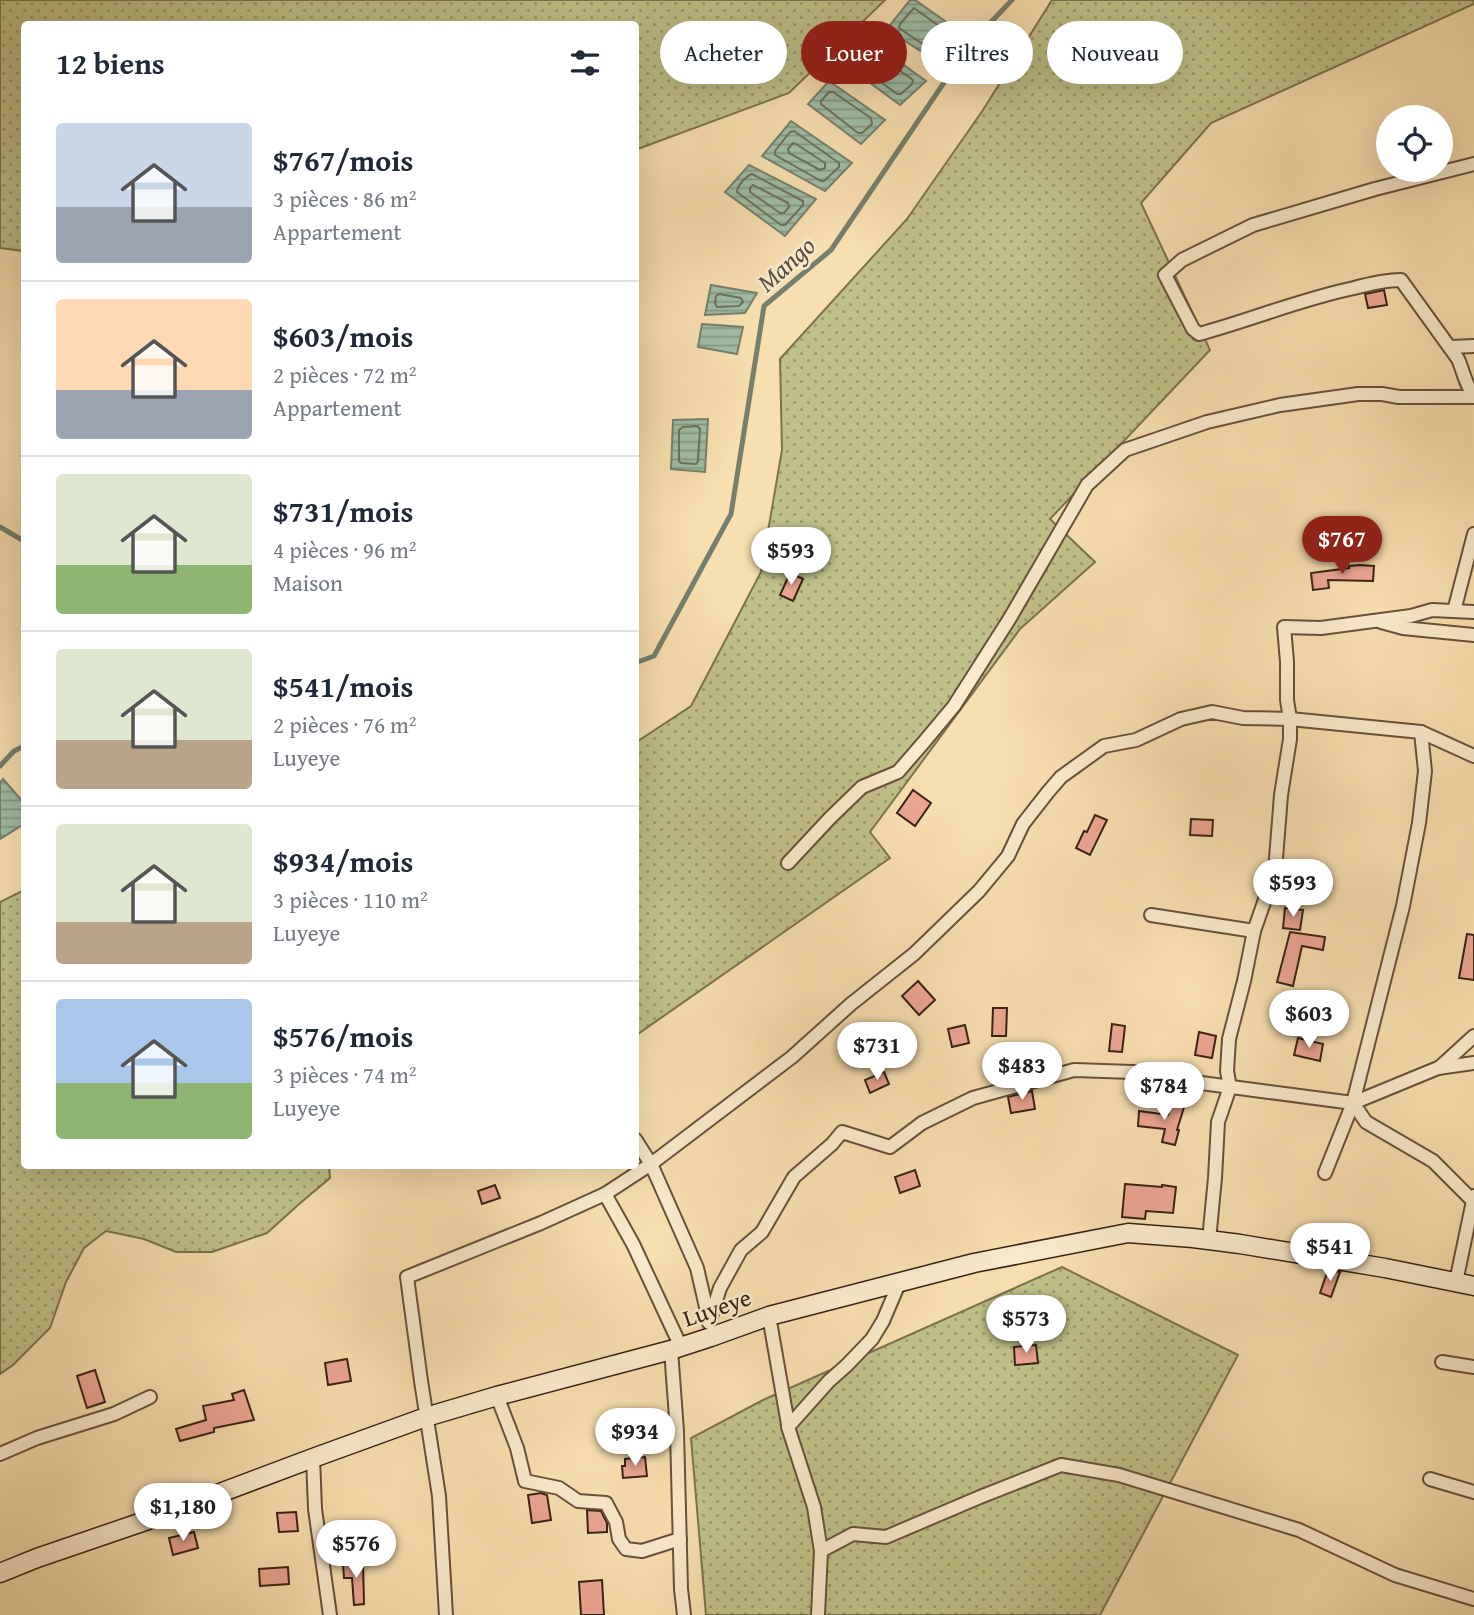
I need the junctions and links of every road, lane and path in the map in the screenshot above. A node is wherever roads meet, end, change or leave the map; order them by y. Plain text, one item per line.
1 (1474, 164) edge
2 (1474, 346) edge
3 (1450, 347) junction
4 (1474, 396) edge
5 (1474, 534) edge
6 (1454, 611) junction
7 (1474, 612) edge
8 (1376, 621) junction
9 (1474, 635) edge
10 (1290, 719) junction
11 (1421, 732) junction
12 (1474, 756) edge
13 (788, 863) dead end
14 (1151, 915) dead end
15 (1254, 931) junction
16 (1474, 1036) edge
17 (1474, 1063) edge
18 (1438, 1068) junction
19 (1230, 1087) junction
20 (1353, 1103) junction
21 (639, 1145) edge
22 (651, 1164) junction
23 (1325, 1173) dead end
24 (605, 1194) junction
25 (1474, 1200) edge
26 (1209, 1240) junction
27 (900, 1281) junction
28 (1456, 1282) junction
29 (1474, 1286) edge
30 (769, 1316) junction
31 (710, 1330) junction
32 (676, 1348) junction
33 (1442, 1362) dead end
34 (1474, 1367) edge
35 (497, 1396) junction
36 (150, 1397) dead end
37 (426, 1417) junction
38 (788, 1427) junction
39 (0, 1454) edge
40 (313, 1458) junction
41 (1430, 1479) dead end
42 (1474, 1492) edge
43 (680, 1539) junction
44 (821, 1551) junction
45 (0, 1573) edge
46 (1474, 1599) edge
47 (330, 1615) edge
48 (446, 1615) edge
49 (684, 1615) edge
50 (818, 1615) edge

1 - 3 street
2 - 3 street
3 - 4 street
4 - 13 street
5 - 6 street
6 - 7 street
6 - 8 street
8 - 9 street
8 - 10 street
10 - 11 street
10 - 15 street
10 - 22 street
11 - 12 street
11 - 20 street
14 - 15 street
15 - 19 street
16 - 18 street
17 - 18 street
18 - 20 street
19 - 20 street
19 - 26 street
19 - 31 street
20 - 23 street
20 - 25 street
21 - 22 street
22 - 24 street
22 - 31 street
24 - 32 street
24 - 37 street
25 - 28 street
26 - 27 street, Luyeye
26 - 28 street, Luyeye
27 - 30 street, Luyeye
27 - 38 street
28 - 29 street, Luyeye
30 - 31 street, Luyeye
30 - 38 street
31 - 32 street, Luyeye
32 - 35 street, Luyeye
32 - 43 street
33 - 34 street
35 - 37 street, Luyeye
35 - 43 street
36 - 39 street
37 - 40 street, Luyeye
37 - 48 street
38 - 44 street
40 - 45 street, Luyeye
40 - 47 street
41 - 42 street
43 - 49 street
44 - 46 street
44 - 50 street

